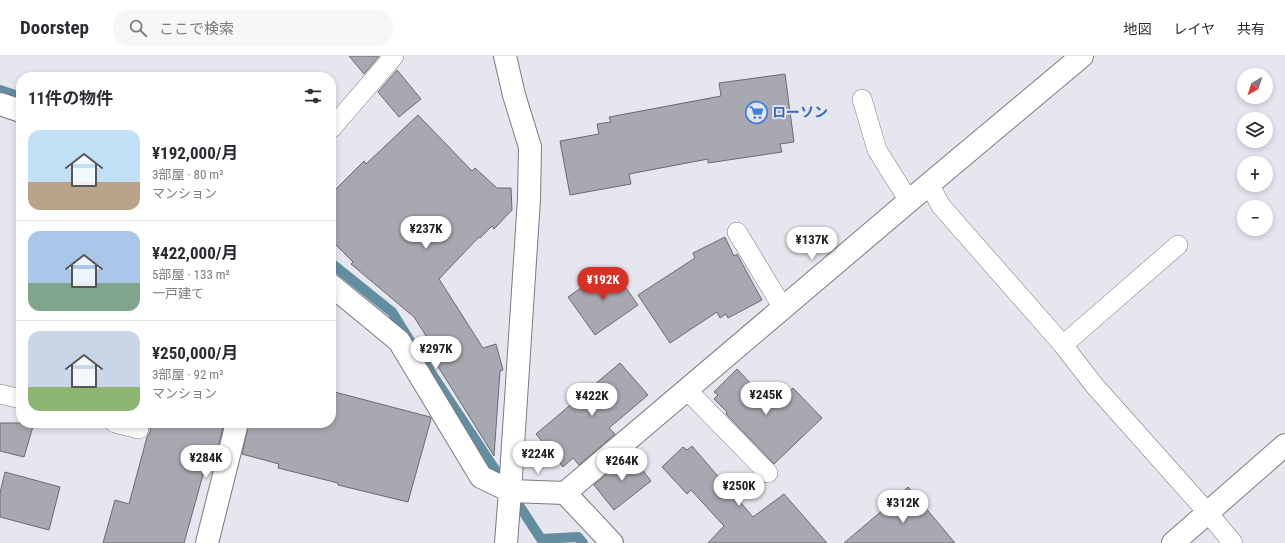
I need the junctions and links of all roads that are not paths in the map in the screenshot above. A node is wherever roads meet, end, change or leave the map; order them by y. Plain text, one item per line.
1 (394, 56) edge
2 (505, 56) edge
3 (1082, 56) edge
4 (862, 98) dead end
5 (0, 104) edge
6 (16, 109) edge
7 (336, 124) edge
8 (929, 184) junction
9 (909, 201) junction
10 (737, 232) dead end
11 (1178, 245) dead end
12 (336, 289) edge
13 (783, 308) junction
14 (1063, 344) junction
15 (687, 390) junction
16 (0, 394) edge
17 (16, 398) edge
18 (135, 428) edge
19 (236, 428) edge
20 (139, 429) dead end
21 (1285, 445) edge
22 (768, 473) dead end
23 (510, 491) junction
24 (566, 493) junction
25 (1208, 513) junction
26 (207, 543) edge
27 (506, 543) edge
28 (612, 543) edge
29 (1173, 543) edge
30 (1233, 543) edge

1 - 7 lane
2 - 23 street
3 - 8 street
4 - 9 lane
5 - 6 street
8 - 9 street
8 - 14 lane
9 - 13 street
10 - 13 lane
11 - 14 lane
12 - 23 street
13 - 15 street
14 - 25 lane
15 - 22 lane
15 - 24 street
16 - 17 lane
18 - 20 lane
19 - 26 street
21 - 25 street
23 - 24 street
23 - 27 street
24 - 28 street
25 - 29 street
25 - 30 lane

